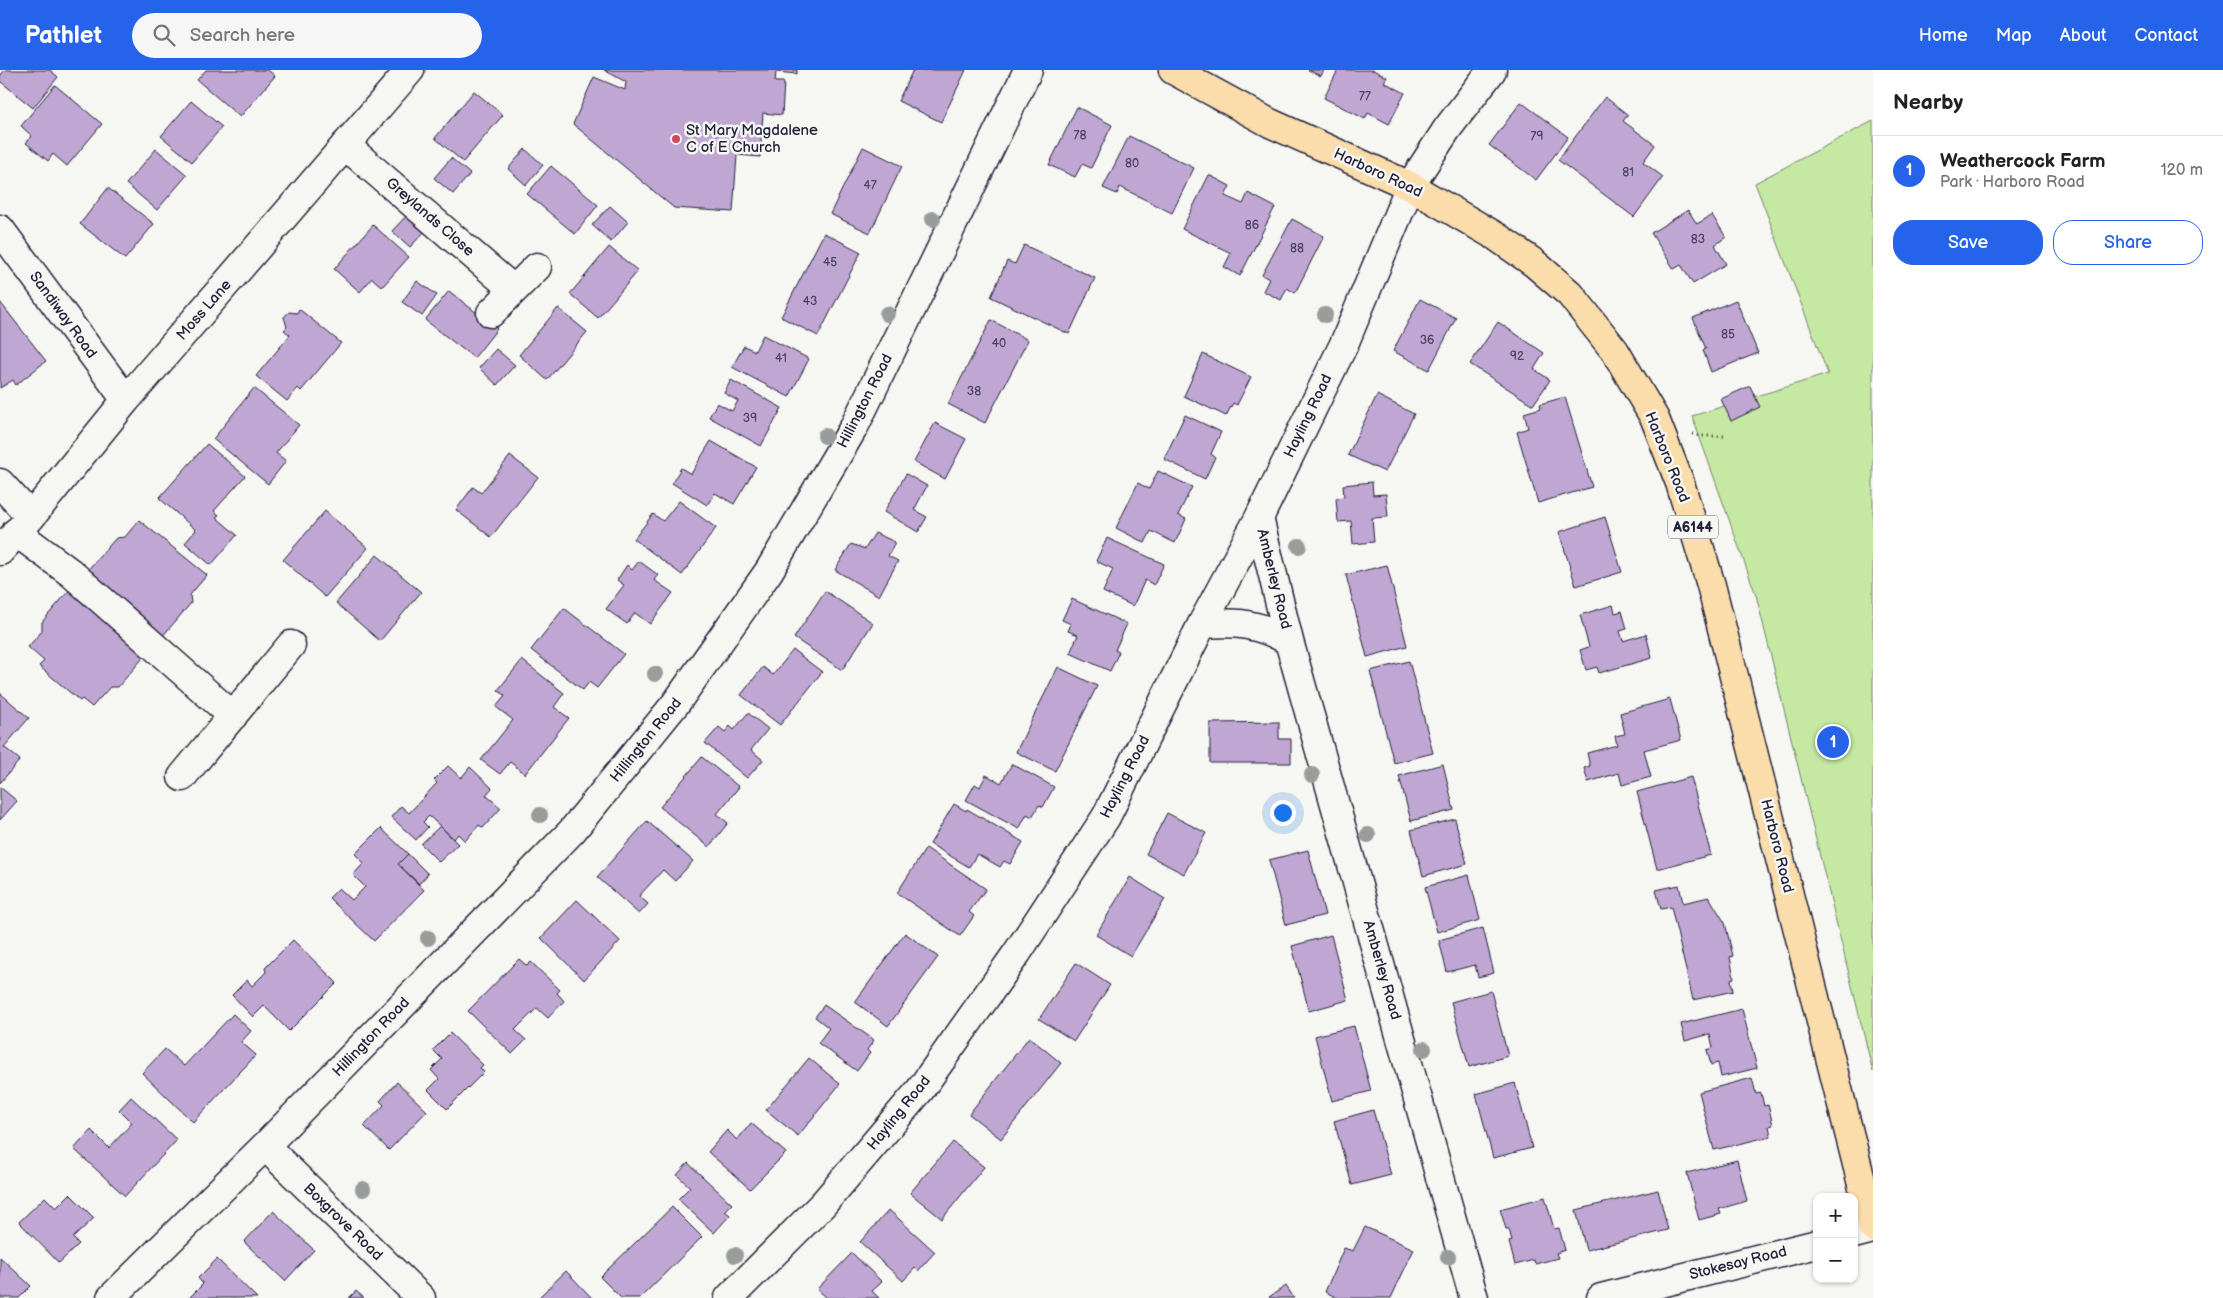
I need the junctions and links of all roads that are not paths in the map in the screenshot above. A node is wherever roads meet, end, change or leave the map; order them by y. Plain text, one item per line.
1 (410, 70) edge
2 (1028, 70) edge
3 (1173, 70) edge
4 (1492, 70) edge
5 (345, 145) junction
6 (1410, 186) junction
7 (0, 229) edge
8 (537, 267) dead end
9 (514, 290) junction
10 (491, 312) dead end
11 (126, 400) junction
12 (0, 483) edge
13 (1259, 518) junction
14 (16, 534) edge
15 (1202, 624) junction
16 (1289, 641) junction
17 (291, 645) dead end
18 (233, 716) junction
19 (182, 777) dead end
20 (265, 1146) junction
21 (1873, 1229) edge
22 (1858, 1233) edge
23 (1813, 1245) edge
24 (111, 1298) edge
25 (421, 1298) edge
26 (729, 1298) edge
27 (1474, 1298) edge
28 (1602, 1298) edge

1 - 5 street, Moss Lane
2 - 20 street, Hillington Road
3 - 6 main road, Harboro Road / A6144
4 - 6 street, Hayling Road
5 - 9 street, Greylands Close
5 - 11 street, Moss Lane
6 - 13 street, Hayling Road
6 - 21 main road, Harboro Road / A6144
7 - 11 street, Sandiway Road
8 - 9 street
9 - 10 street
11 - 14 street, Moss Lane
12 - 14 street
13 - 15 street, Hayling Road
13 - 16 street, Amberley Road
14 - 18 street
15 - 16 street, Amberley Road
15 - 26 street, Hayling Road
16 - 27 street, Amberley Road
17 - 18 street
18 - 19 street
20 - 24 street, Hillington Road
20 - 25 street, Boxgrove Road
21 - 22 street
23 - 28 street, Stokesay Road

